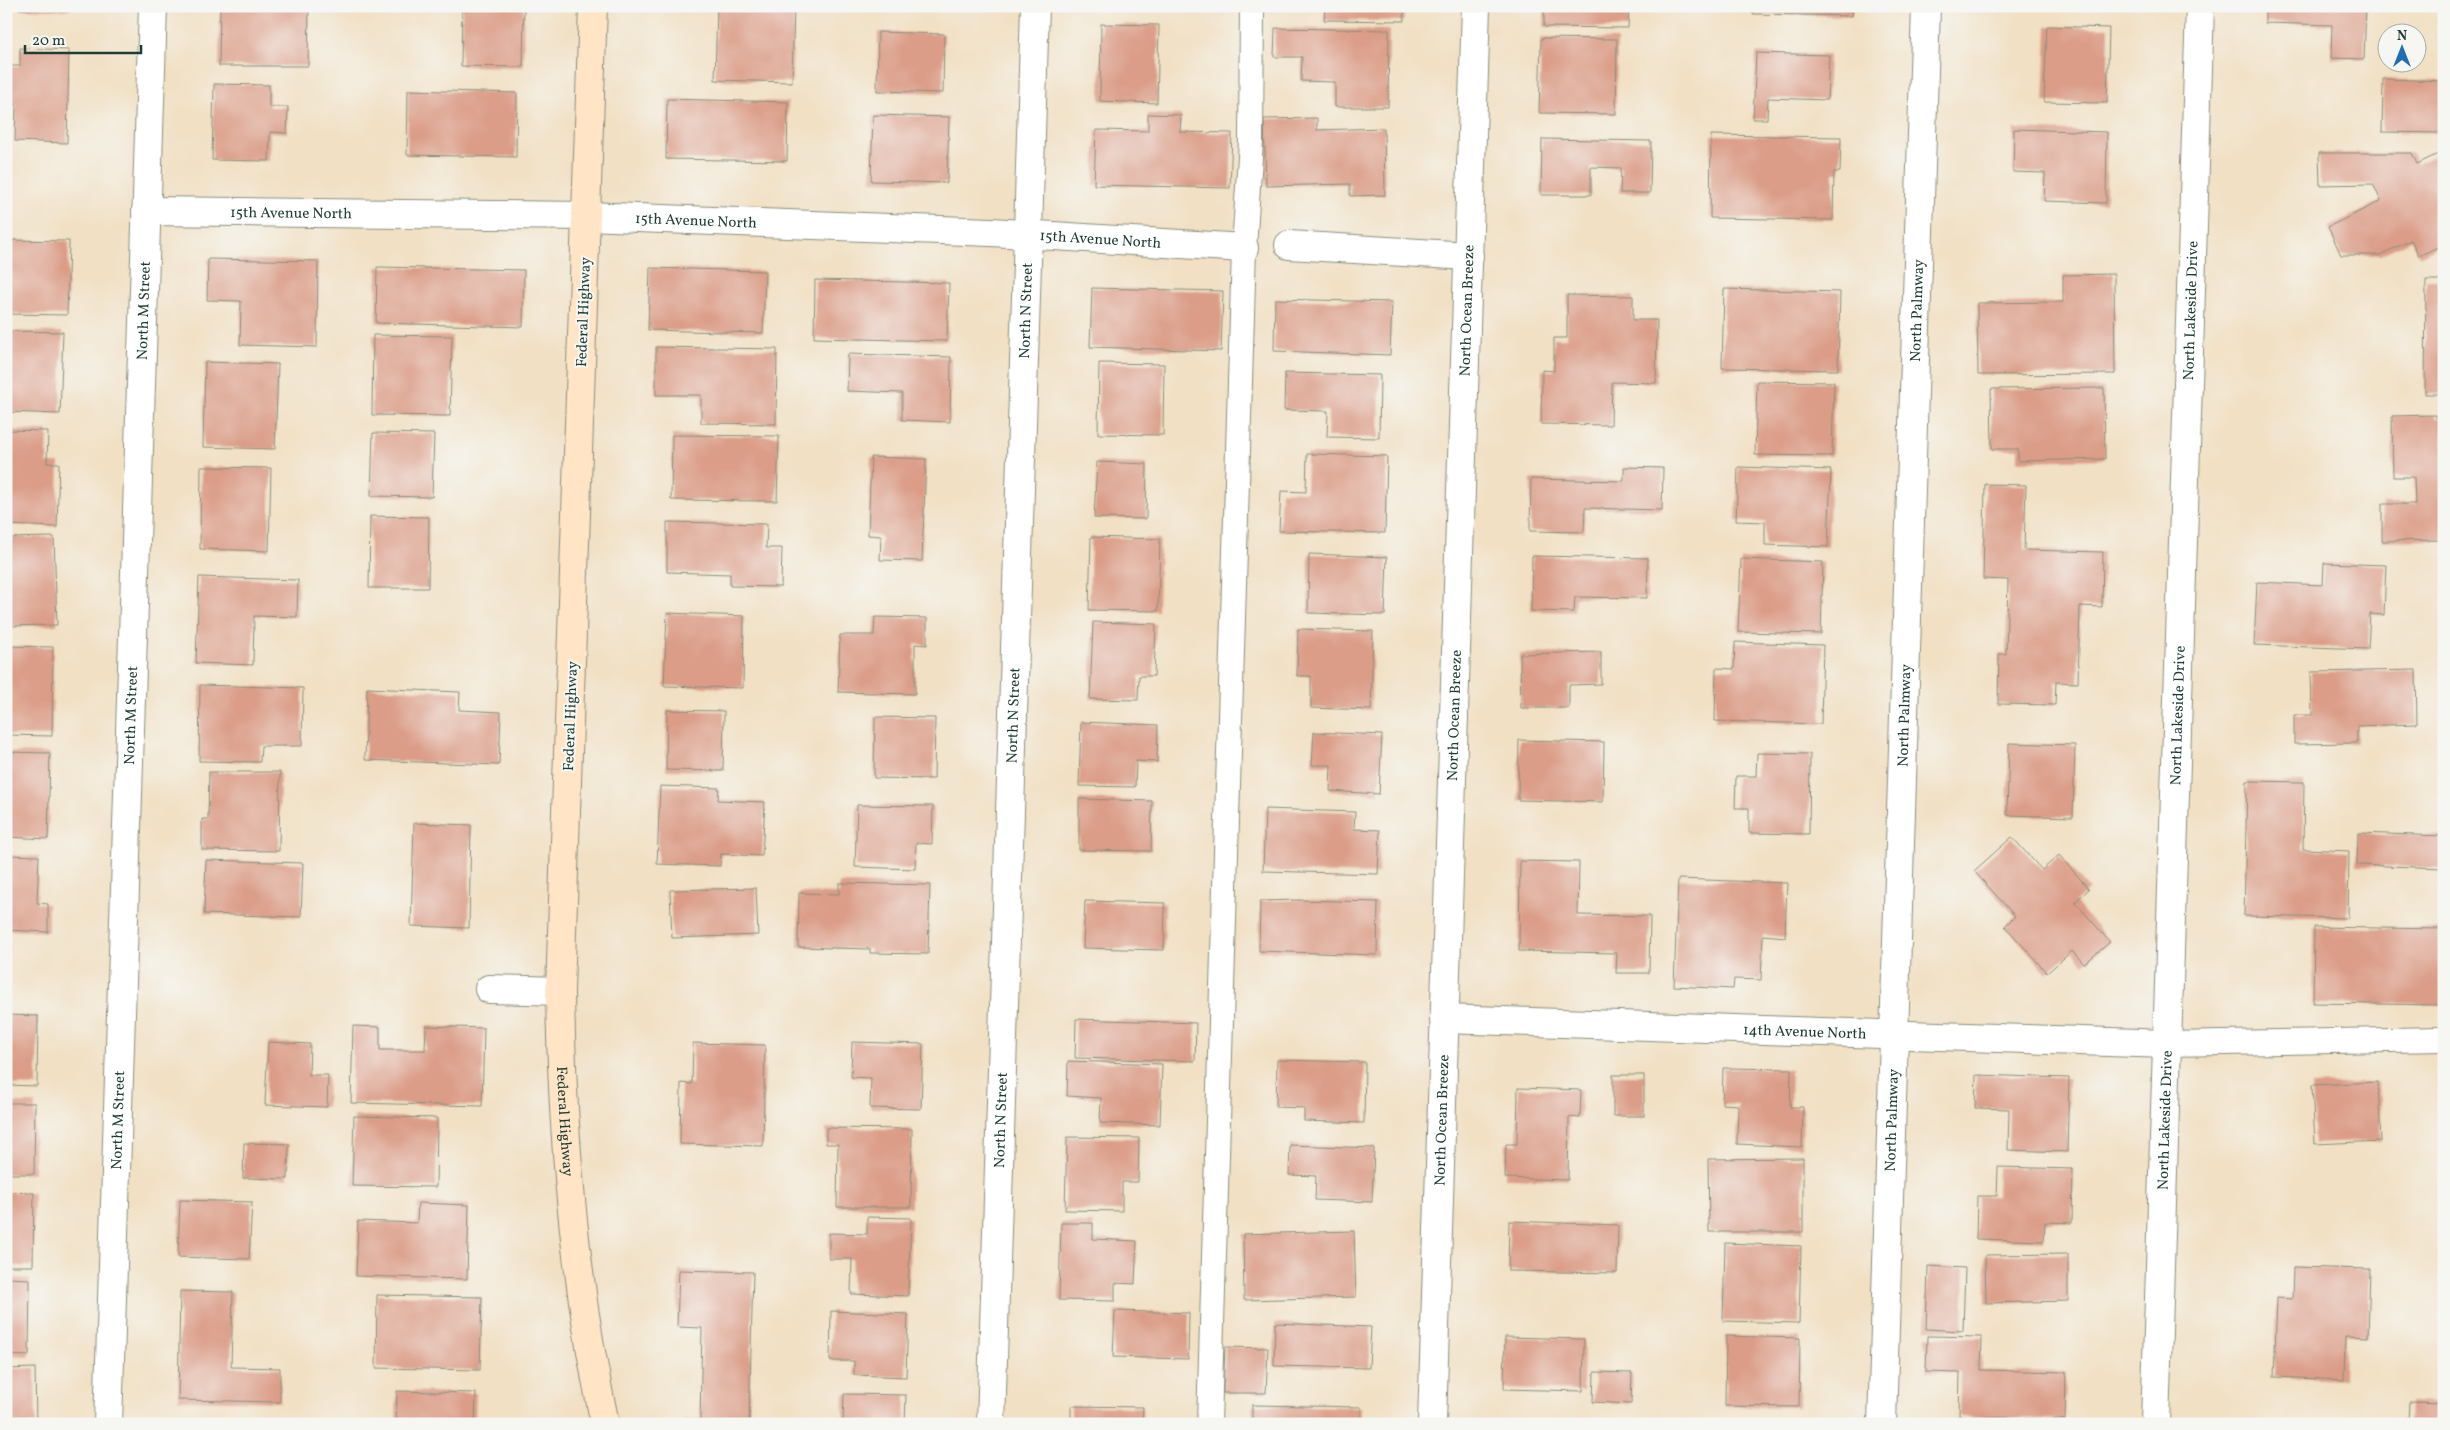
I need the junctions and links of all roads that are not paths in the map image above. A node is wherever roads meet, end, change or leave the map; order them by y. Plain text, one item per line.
1 (153, 6) edge
2 (593, 6) edge
3 (1035, 6) edge
4 (1252, 6) edge
5 (1476, 6) edge
6 (1926, 6) edge
7 (2200, 6) edge
8 (146, 211) junction
9 (586, 216) junction
10 (1028, 234) junction
11 (1289, 245) dead end
12 (1244, 248) junction
13 (1468, 256) junction
14 (489, 989) dead end
15 (560, 990) junction
16 (1444, 1019) junction
17 (1893, 1034) junction
18 (2444, 1039) edge
19 (2167, 1044) junction
20 (108, 1424) edge
21 (605, 1424) edge
22 (991, 1424) edge
23 (1208, 1424) edge
24 (1432, 1424) edge
25 (1882, 1424) edge
26 (2155, 1424) edge

1 - 8 street, North M Street
2 - 9 main road, Federal Highway
3 - 10 street, North N Street
4 - 12 lane
5 - 13 street, North Ocean Breeze
6 - 17 street, North Palmway
7 - 19 street, North Lakeside Drive
8 - 9 street, 15th Avenue North
8 - 20 street, North M Street
9 - 10 street, 15th Avenue North
9 - 15 main road, Federal Highway
10 - 12 street, 15th Avenue North
10 - 22 street, North N Street
11 - 13 street
12 - 23 lane
13 - 16 street, North Ocean Breeze
14 - 15 street
15 - 21 main road, Federal Highway
16 - 17 street, 14th Avenue North
16 - 24 street, North Ocean Breeze
17 - 19 street, 14th Avenue North
17 - 25 street, North Palmway
18 - 19 lane
19 - 26 street, North Lakeside Drive

